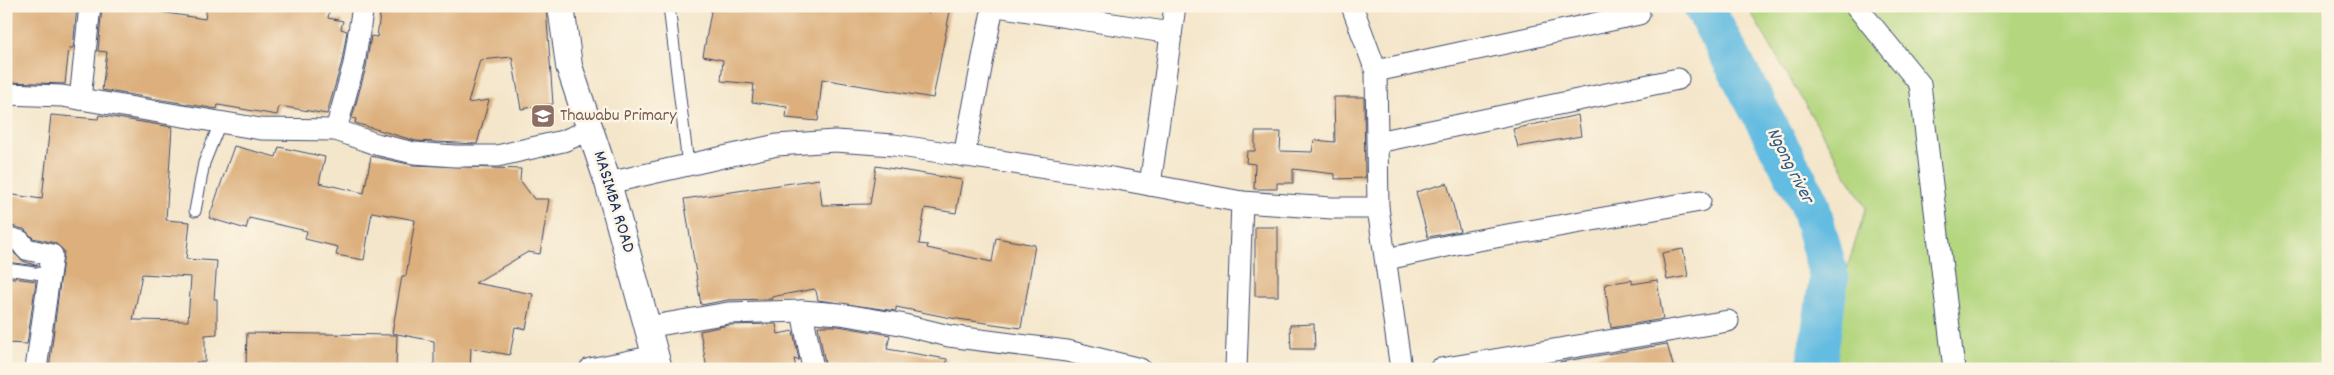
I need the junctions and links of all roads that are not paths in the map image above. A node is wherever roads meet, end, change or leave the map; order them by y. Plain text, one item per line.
1 (90, 6) edge
2 (363, 6) edge
3 (562, 6) edge
4 (669, 6) edge
5 (993, 6) edge
6 (997, 6) edge
7 (1174, 6) edge
8 (1352, 6) edge
9 (1856, 6) edge
10 (1639, 14) dead end
11 (1171, 33) junction
12 (1376, 71) junction
13 (1678, 79) dead end
14 (6, 94) edge
15 (80, 100) junction
16 (220, 123) junction
17 (336, 130) junction
18 (590, 130) junction
19 (1378, 142) junction
20 (964, 156) junction
21 (688, 165) junction
22 (608, 183) junction
23 (1150, 185) junction
24 (1700, 201) dead end
25 (1242, 202) junction
26 (1378, 208) junction
27 (195, 211) dead end
28 (6, 237) edge
29 (1387, 259) junction
30 (6, 269) edge
31 (49, 275) junction
32 (802, 311) junction
33 (1728, 321) dead end
34 (647, 327) junction
35 (657, 362) edge
36 (36, 369) edge
37 (590, 369) edge
38 (813, 369) edge
39 (1140, 369) edge
40 (1236, 369) edge
41 (1401, 369) edge
42 (1440, 369) edge
43 (1954, 369) edge

1 - 15 street
2 - 17 street
3 - 18 street, MASIMBA ROAD
4 - 21 lane
5 - 20 street
6 - 11 street
7 - 11 street
8 - 12 street
9 - 43 street
10 - 12 street
11 - 23 street
12 - 19 street
13 - 19 street
14 - 15 street
15 - 16 street
16 - 17 street
16 - 27 lane
17 - 18 street
18 - 22 street, MASIMBA ROAD
19 - 26 street
20 - 21 street
20 - 23 street
21 - 22 street
22 - 34 street, MASIMBA ROAD
23 - 25 street
24 - 29 street
25 - 26 street
25 - 40 street
26 - 29 street
28 - 31 street
29 - 41 street
30 - 31 lane
31 - 36 street
32 - 34 street
32 - 38 street
32 - 39 street
33 - 42 street
34 - 35 street, MASIMBA ROAD
35 - 37 street

